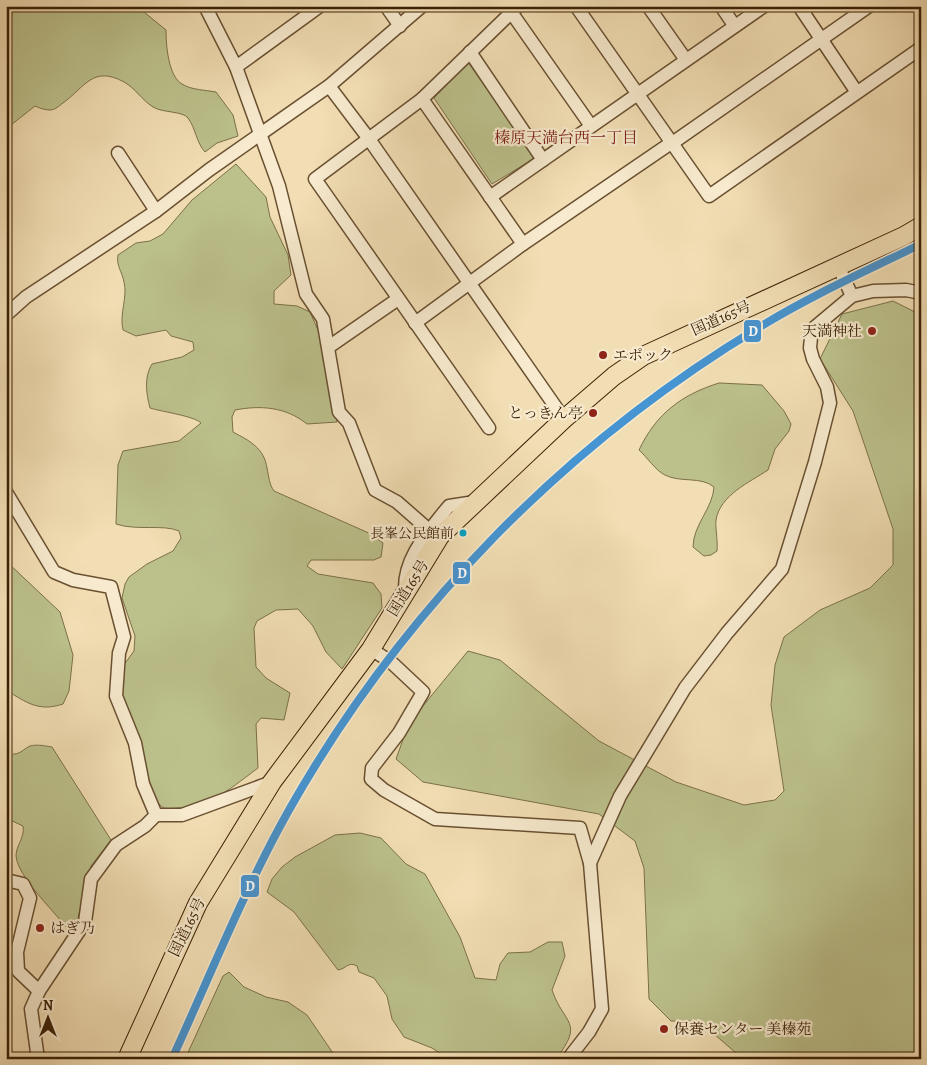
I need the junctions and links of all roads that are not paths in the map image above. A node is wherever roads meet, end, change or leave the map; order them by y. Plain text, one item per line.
1 (320, 6) edge
2 (386, 6) edge
3 (422, 6) edge
4 (576, 6) edge
5 (648, 6) edge
6 (721, 6) edge
7 (764, 6) edge
8 (799, 6) edge
9 (869, 6) edge
10 (212, 8) edge
11 (514, 9) edge
12 (734, 25) junction
13 (400, 26) junction
14 (821, 40) junction
15 (921, 48) edge
16 (470, 52) junction
17 (686, 60) junction
18 (236, 67) junction
19 (329, 86) junction
20 (856, 91) junction
21 (638, 93) junction
22 (422, 99) junction
23 (591, 126) junction
24 (259, 134) junction
25 (369, 139) junction
26 (671, 143) junction
27 (118, 153) dead end
28 (543, 160) junction
29 (490, 197) junction
30 (156, 211) junction
31 (921, 226) edge
32 (523, 244) junction
33 (838, 266) junction
34 (470, 284) junction
35 (921, 293) edge
36 (852, 296) junction
37 (398, 299) junction
38 (6, 315) edge
39 (415, 324) junction
40 (330, 346) junction
41 (564, 419) junction
42 (489, 428) dead end
43 (6, 492) edge
44 (476, 502) junction
45 (429, 530) junction
46 (405, 593) junction
47 (371, 648) junction
48 (272, 782) junction
49 (156, 815) junction
50 (590, 863) junction
51 (6, 880) edge
52 (39, 991) junction
53 (38, 1059) edge
54 (127, 1059) edge
55 (568, 1059) edge

1 - 18 street
2 - 13 street
3 - 13 street
4 - 21 street
5 - 17 street
6 - 12 street
7 - 12 street
8 - 14 street
9 - 14 street
10 - 18 street
11 - 16 street
11 - 23 street
12 - 17 street
13 - 19 street
14 - 20 street
14 - 26 street
15 - 20 street
16 - 22 street
16 - 28 street
17 - 21 street
18 - 24 street
19 - 24 street
19 - 25 street
20 - 26 street
21 - 23 street
21 - 26 street
22 - 25 street
22 - 29 street
23 - 28 street
24 - 30 street
24 - 40 street
25 - 34 street
25 - 37 street
26 - 32 street
27 - 30 street
28 - 29 street
29 - 32 street
30 - 38 street
31 - 33 highway, 国道165号
32 - 34 street
33 - 36 street
33 - 41 highway, 国道165号
34 - 39 street
34 - 41 street
35 - 36 street
36 - 50 street
37 - 39 street
37 - 40 street
39 - 42 street
40 - 45 street
41 - 44 highway, 国道165号
43 - 49 street
44 - 45 street
44 - 46 highway, 国道165号
45 - 46 street
46 - 47 highway, 国道165号
47 - 48 highway, 国道165号
47 - 50 street
48 - 49 street
48 - 54 highway, 国道165号
49 - 52 street
50 - 55 street
51 - 52 street
52 - 53 street

